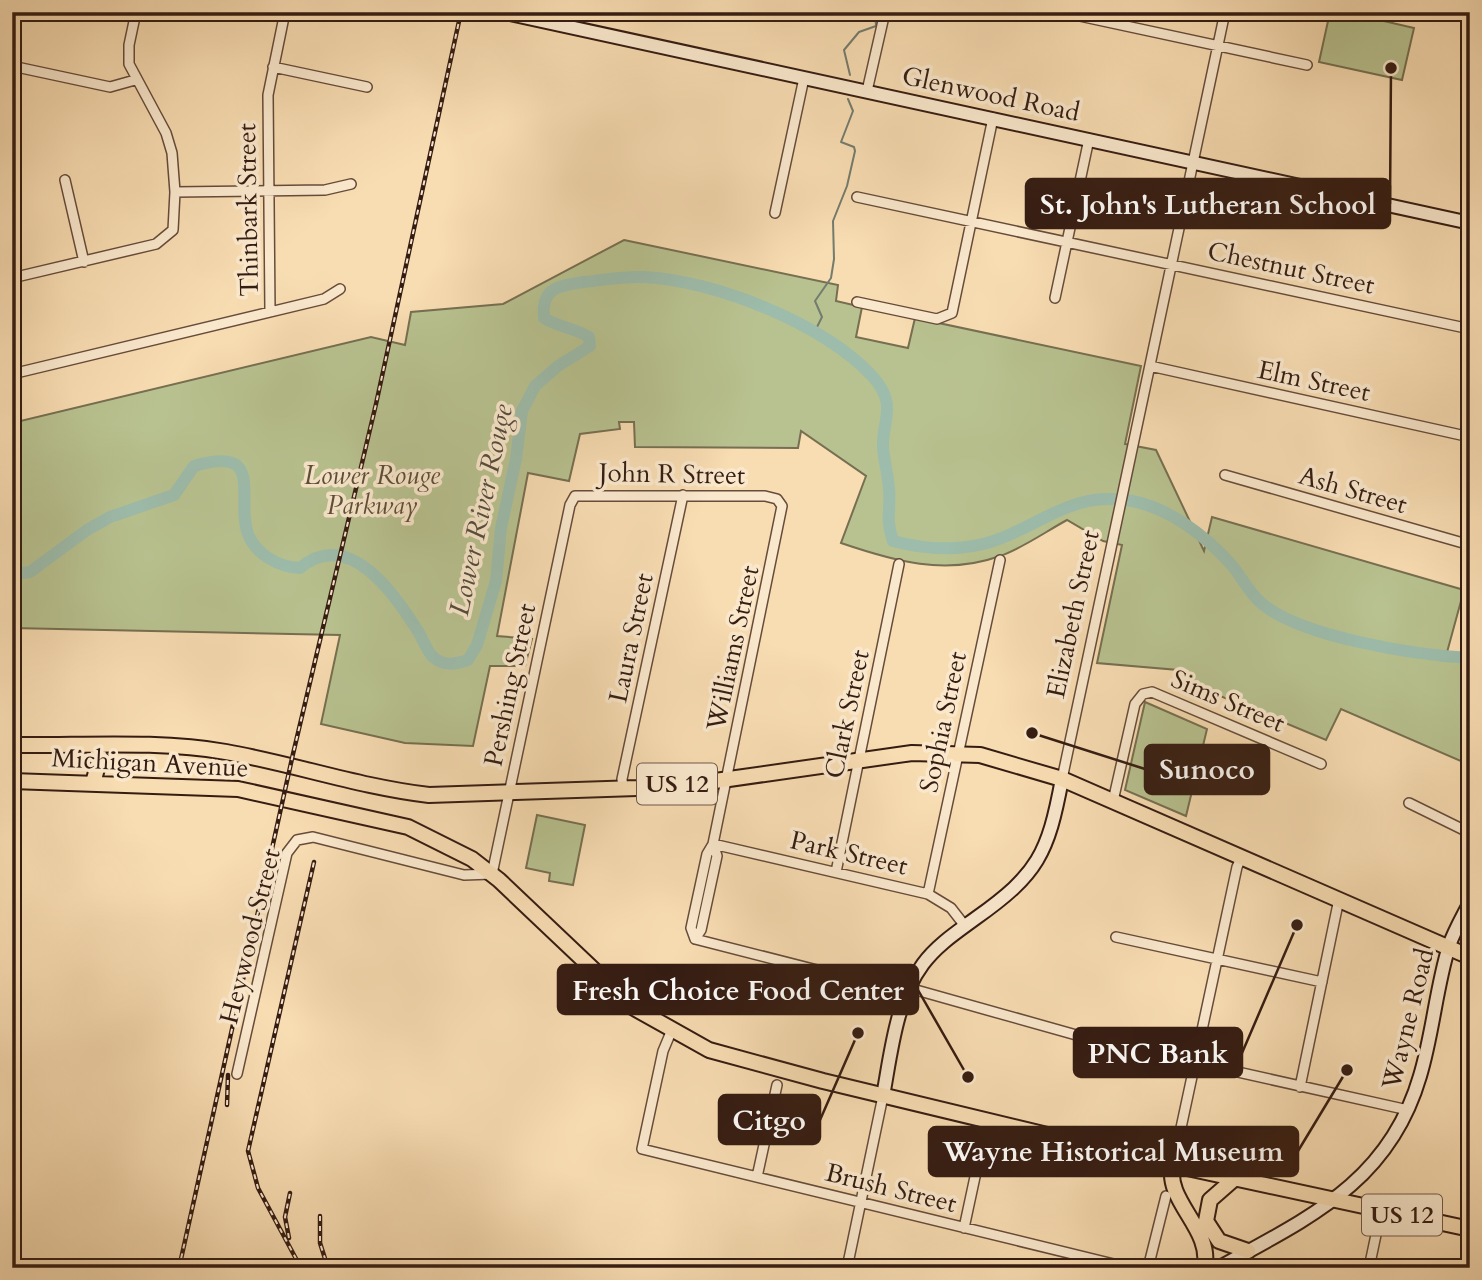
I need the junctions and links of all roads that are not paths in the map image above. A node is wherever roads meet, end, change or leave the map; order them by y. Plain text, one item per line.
1 (136, 12) edge
2 (285, 12) edge
3 (502, 12) edge
4 (885, 12) edge
5 (1061, 12) edge
6 (1225, 12) edge
7 (1218, 46) junction
8 (1307, 65) dead end
9 (12, 66) edge
10 (273, 67) junction
11 (804, 78) junction
12 (135, 80) junction
13 (368, 87) dead end
14 (867, 91) junction
15 (993, 118) junction
16 (1088, 138) junction
17 (1193, 161) junction
18 (65, 180) dead end
19 (351, 184) dead end
20 (269, 191) junction
21 (175, 192) junction
22 (857, 197) dead end
23 (775, 213) dead end
24 (972, 221) junction
25 (1470, 223) edge
26 (1067, 242) junction
27 (83, 262) junction
28 (1171, 264) junction
29 (12, 278) edge
30 (340, 289) dead end
31 (1055, 298) dead end
32 (857, 302) dead end
33 (270, 313) junction
34 (1470, 329) edge
35 (1150, 366) junction
36 (12, 374) edge
37 (1470, 437) edge
38 (1225, 475) dead end
39 (683, 495) junction
40 (780, 502) joint
41 (570, 505) joint
42 (1470, 545) edge
43 (1000, 560) dead end
44 (899, 564) dead end
45 (12, 745) edge
46 (96, 746) junction
47 (959, 752) junction
48 (859, 760) junction
49 (1321, 764) dead end
50 (726, 779) junction
51 (1062, 779) junction
52 (12, 781) edge
53 (93, 783) junction
54 (623, 789) junction
55 (508, 793) junction
56 (1114, 801) junction
57 (1409, 803) dead end
58 (1470, 832) edge
59 (713, 844) junction
60 (1242, 856) junction
61 (836, 872) junction
62 (492, 874) junction
63 (928, 894) junction
64 (1339, 899) junction
65 (1470, 902) edge
66 (965, 926) junction
67 (1116, 937) dead end
68 (1449, 947) junction
69 (1470, 957) edge
70 (1217, 959) junction
71 (1322, 982) junction
72 (908, 990) junction
73 (671, 1032) junction
74 (1196, 1063) junction
75 (237, 1074) dead end
76 (778, 1085) dead end
77 (1300, 1087) junction
78 (883, 1096) junction
79 (1408, 1110) junction
80 (984, 1135) dead end
81 (1173, 1165) junction
82 (757, 1177) junction
83 (1234, 1179) junction
84 (1166, 1196) dead end
85 (1334, 1201) junction
86 (861, 1202) junction
87 (1381, 1211) junction
88 (964, 1228) junction
89 (1470, 1229) edge
90 (1248, 1251) junction
91 (847, 1268) edge
92 (1130, 1268) edge
93 (1148, 1268) edge
94 (1205, 1268) edge
95 (1218, 1268) edge
96 (1369, 1268) edge

1 - 12 street
2 - 10 street, Thinbark Street
3 - 11 street, Glenwood Road
4 - 14 street
5 - 7 street
6 - 7 street, Elizabeth Street
7 - 8 street
7 - 17 street, Elizabeth Street
9 - 12 street
10 - 13 street
10 - 20 street, Thinbark Street
11 - 14 street, Glenwood Road
11 - 23 street
12 - 21 street
14 - 15 street, Glenwood Road
15 - 16 street, Glenwood Road
15 - 24 street
16 - 17 street, Glenwood Road
16 - 26 street
17 - 25 street, Glenwood Road
17 - 28 street, Elizabeth Street
18 - 27 street
19 - 20 street
20 - 21 street
20 - 33 street, Thinbark Street
21 - 27 street
22 - 24 street, Chestnut Street
24 - 26 street, Chestnut Street
24 - 32 street
26 - 28 street, Chestnut Street
26 - 31 street
27 - 29 street
28 - 34 street, Chestnut Street
28 - 35 street, Elizabeth Street
30 - 33 street
33 - 36 street, Thinbark Street
35 - 37 street, Elm Street
35 - 51 street, Elizabeth Street
38 - 42 street, Ash Street
39 - 40 street, John R Street
39 - 41 street, John R Street
39 - 54 street, Laura Street
40 - 50 street, Williams Street
41 - 55 street, Pershing Street
43 - 47 street, Sophia Street
44 - 48 street, Clark Street
45 - 46 main road, Michigan Avenue / US 12
46 - 53 main road
46 - 55 main road, Michigan Avenue / US 12
47 - 48 main road, US 12
47 - 51 main road, US 12
47 - 63 street, Sophia Street
48 - 50 main road, US 12
48 - 61 street, Clark Street
49 - 56 street, Sims Street
50 - 54 main road, US 12
50 - 59 street, Williams Street
51 - 56 main road, US 12
51 - 66 street, Elizabeth Street
52 - 53 main road, Michigan Avenue / US 12
53 - 62 main road, Michigan Avenue / US 12
54 - 55 main road, US 12
55 - 62 street, Pershing Street
56 - 60 main road, US 12
57 - 58 street
59 - 61 street, Park Street
59 - 72 street, Williams Street
60 - 64 main road, US 12
60 - 70 street
61 - 63 street, Park Street
62 - 73 main road, US 12
62 - 75 street, Heywood Street
63 - 66 street, Park Street
64 - 68 main road, US 12
64 - 71 street
65 - 68 street, Wayne Road
66 - 72 street, Elizabeth Street
67 - 70 street
68 - 69 main road, US 12
68 - 79 street, Wayne Road
70 - 71 street
70 - 74 street
71 - 77 street
72 - 74 street
72 - 78 street, Elizabeth Street
73 - 78 main road, US 12
73 - 82 street, Brush Street
74 - 77 street
74 - 81 street
76 - 82 street
77 - 79 street
78 - 81 main road, US 12
78 - 86 street, Elizabeth Street
79 - 85 street, Wayne Road
80 - 88 street
81 - 83 main road, US 12
81 - 94 main road
82 - 86 street, Brush Street
83 - 85 main road, US 12
83 - 90 main road
84 - 93 street
85 - 87 main road, US 12
85 - 90 street, Wayne Road
86 - 88 street, Brush Street
86 - 91 street, Elizabeth Street
87 - 89 main road, US 12
87 - 96 street
88 - 92 street, Brush Street
90 - 95 street, Wayne Road

